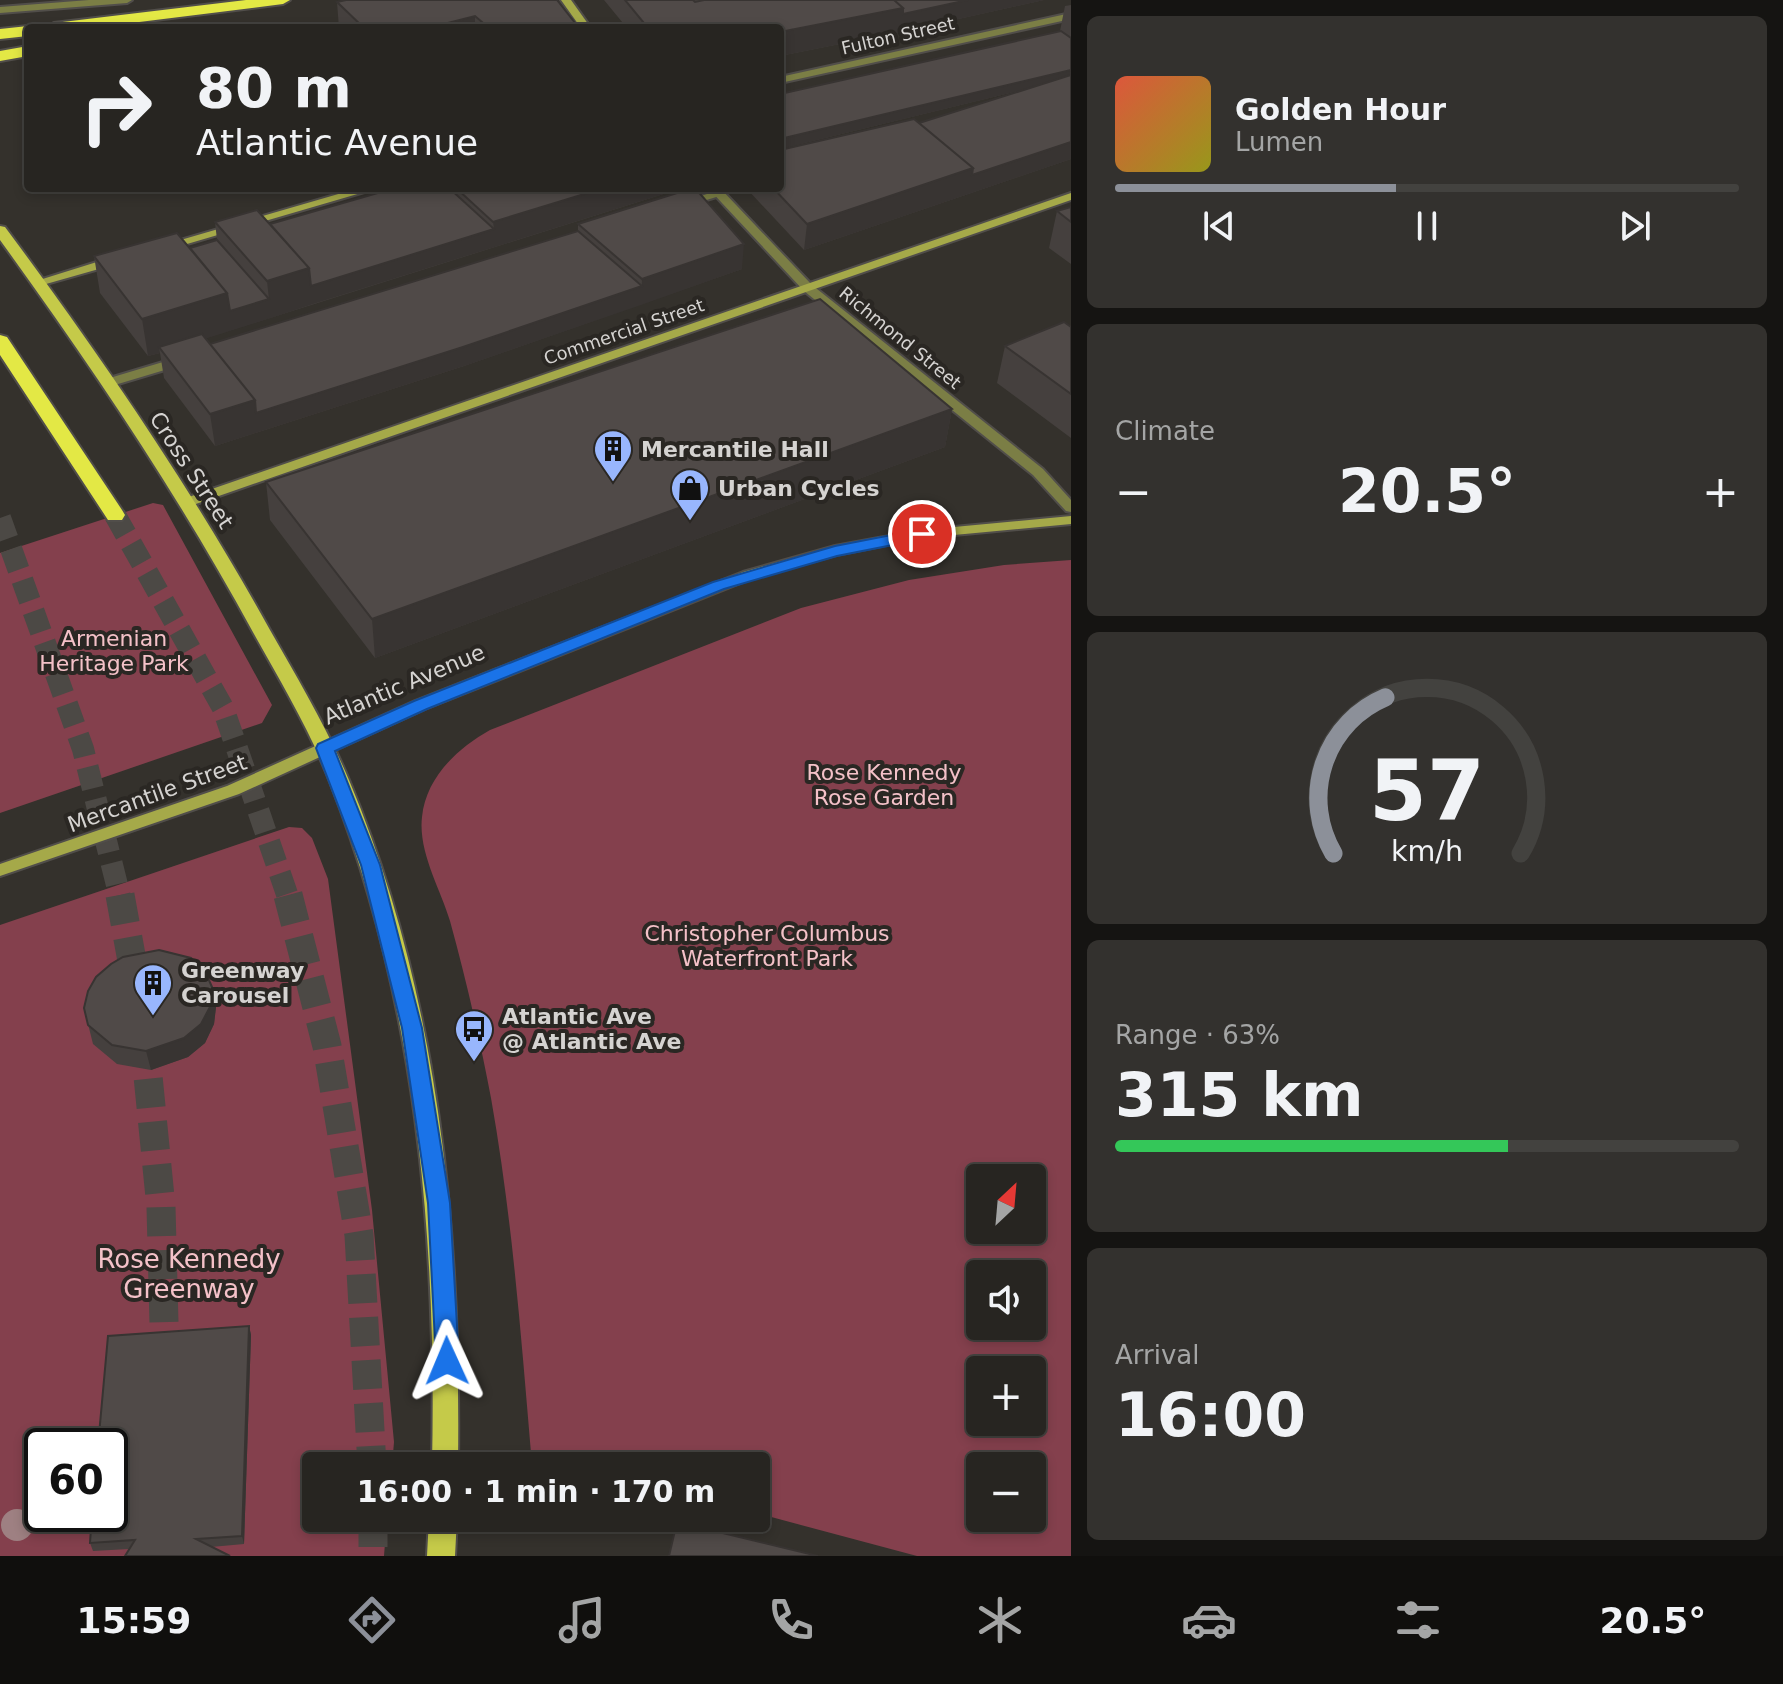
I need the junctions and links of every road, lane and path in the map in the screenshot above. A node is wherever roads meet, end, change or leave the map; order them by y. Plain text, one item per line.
1 (127, 0) edge
2 (284, 0) edge
3 (566, 0) edge
4 (0, 10) edge
5 (1071, 16) edge
6 (87, 24) edge
7 (172, 24) edge
8 (583, 24) edge
9 (24, 31) edge
10 (0, 34) edge
11 (24, 52) edge
12 (0, 56) edge
13 (784, 79) edge
14 (358, 192) edge
15 (711, 192) edge
16 (718, 192) edge
17 (1071, 196) edge
18 (674, 206) edge
19 (0, 230) edge
20 (160, 248) edge
21 (130, 256) edge
22 (39, 282) junction
23 (808, 288) junction
24 (0, 341) edge
25 (203, 354) edge
26 (108, 383) junction
27 (188, 502) junction
28 (1071, 508) edge
29 (115, 515) tunnel mouth
30 (1071, 520) edge
31 (325, 748) junction
32 (0, 870) edge
33 (445, 1452) edge
34 (442, 1532) edge
35 (441, 1556) edge

1 - 4 street
2 - 6 highway
2 - 7 highway
3 - 8 main road
5 - 13 street, Fulton Street
9 - 10 highway
11 - 12 highway
14 - 20 main road
15 - 18 street
16 - 23 street, Richmond Street
17 - 23 main road, Commercial Street
19 - 22 main road, Cross Street
21 - 22 main road
22 - 26 main road, Cross Street
23 - 27 main road, Commercial Street
23 - 28 street, Richmond Street
24 - 29 highway
25 - 26 street
26 - 27 main road, Cross Street
27 - 31 main road, Cross Street
30 - 31 main road, Atlantic Avenue
31 - 32 main road, Mercantile Street
31 - 33 main road, Atlantic Avenue
34 - 35 main road

